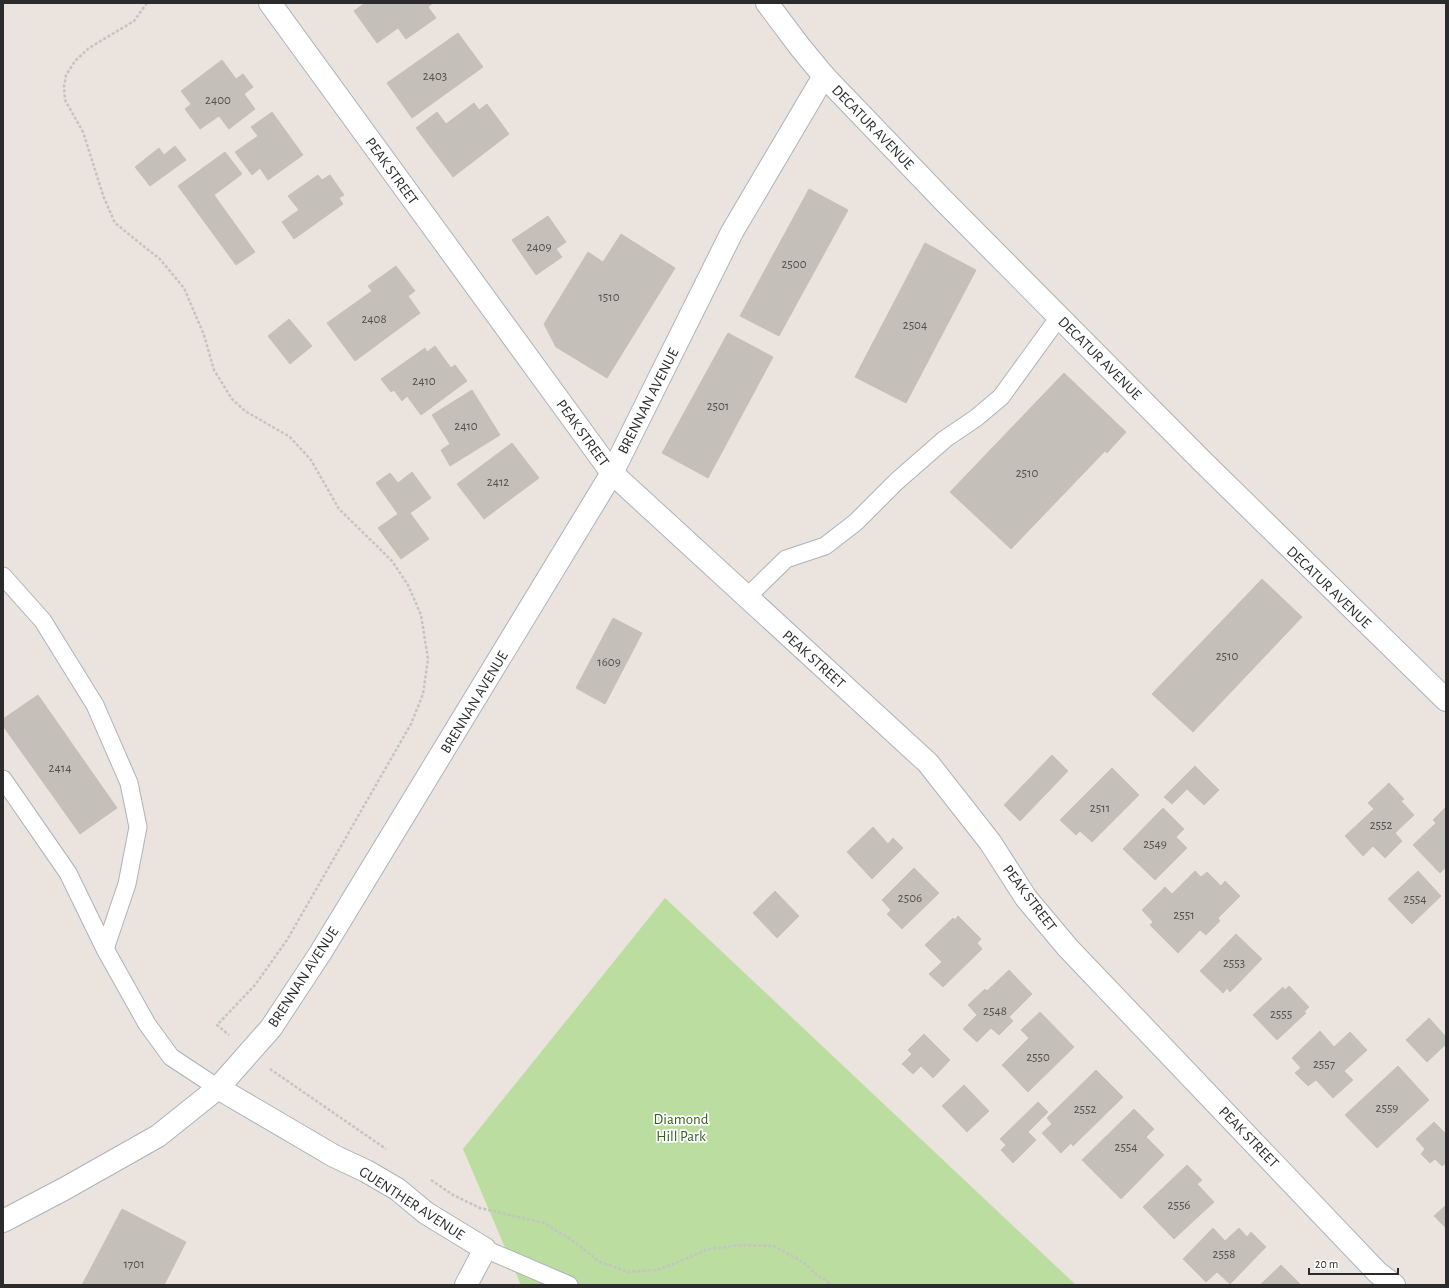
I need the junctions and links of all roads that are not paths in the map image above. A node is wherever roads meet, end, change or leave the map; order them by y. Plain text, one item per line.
1 (270, 3) edge
2 (768, 3) edge
3 (824, 76) junction
4 (1059, 317) junction
5 (612, 473) junction
6 (3, 576) edge
7 (747, 597) junction
8 (1446, 700) edge
9 (3, 779) edge
10 (105, 949) junction
11 (218, 1088) junction
12 (3, 1220) edge
13 (485, 1249) junction
14 (466, 1285) edge
15 (569, 1285) edge
16 (1394, 1285) edge

1 - 5 street, PEAK STREET
2 - 3 street, DECATUR AVENUE
3 - 4 street, DECATUR AVENUE
3 - 5 street, BRENNAN AVENUE
4 - 7 lane
4 - 8 street, DECATUR AVENUE
5 - 7 street, PEAK STREET
5 - 11 street, BRENNAN AVENUE
6 - 10 lane
7 - 16 street, PEAK STREET
9 - 10 lane
10 - 11 lane
11 - 12 street, BRENNAN AVENUE
11 - 13 street, GUENTHER AVENUE
13 - 14 street
13 - 15 lane, GUENTHER AVENUE

